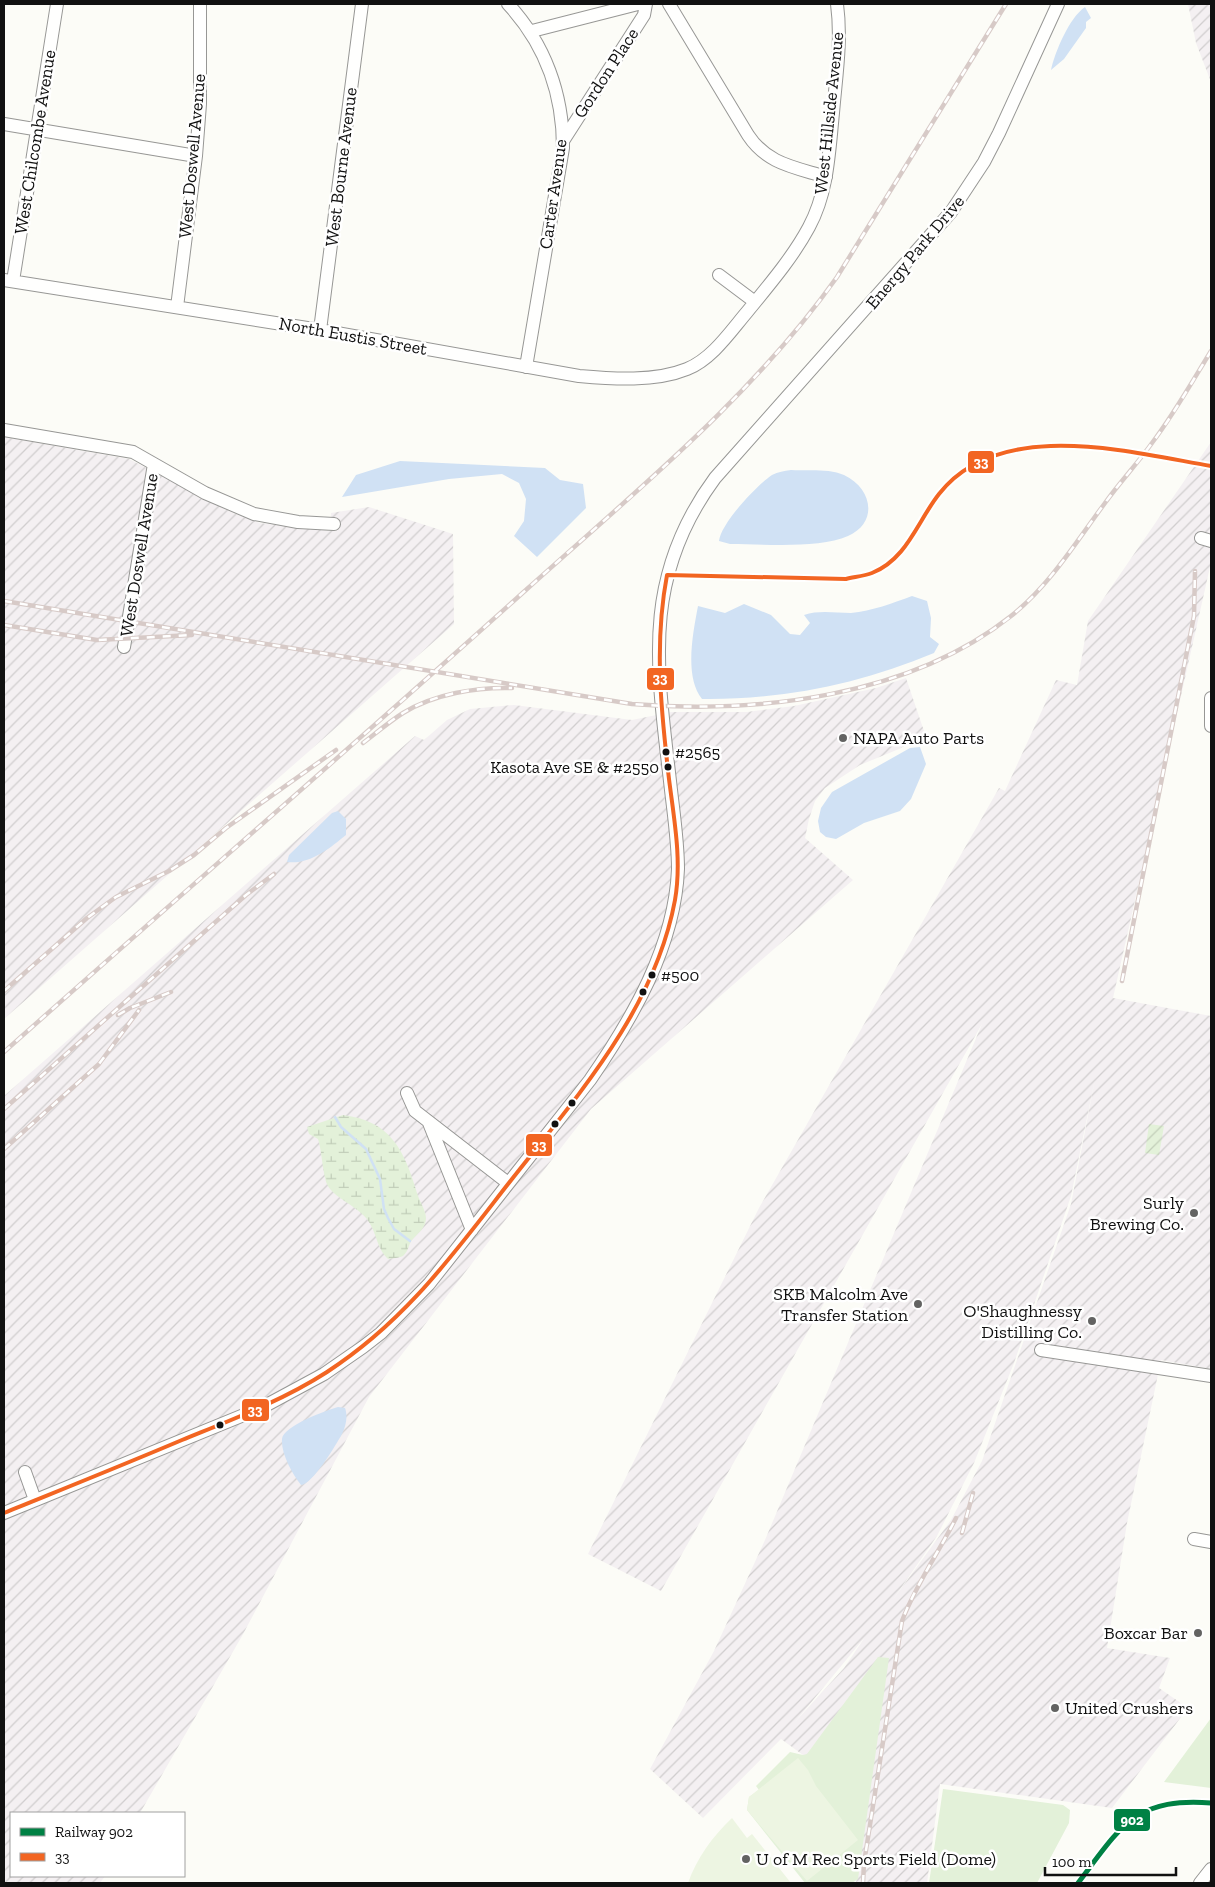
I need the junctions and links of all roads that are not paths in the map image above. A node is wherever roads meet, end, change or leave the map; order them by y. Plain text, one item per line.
1 (57, 4) edge
2 (200, 4) edge
3 (362, 4) edge
4 (508, 4) edge
5 (638, 4) edge
6 (646, 4) edge
7 (669, 4) edge
8 (837, 4) edge
9 (1058, 4) edge
10 (532, 31) junction
11 (4, 124) edge
12 (38, 130) junction
13 (563, 141) junction
14 (196, 156) junction
15 (826, 177) junction
16 (719, 275) dead end
17 (8, 280) edge
18 (755, 302) junction
19 (177, 307) junction
20 (320, 330) junction
21 (701, 363) joint
22 (526, 367) junction
23 (4, 430) edge
24 (154, 464) junction
25 (334, 524) dead end
26 (124, 647) dead end
27 (1211, 698) edge
28 (1211, 726) edge
29 (407, 1093) dead end
30 (429, 1123) junction
31 (508, 1183) junction
32 (472, 1230) junction
33 (1041, 1350) dead end
34 (1211, 1376) edge
35 (25, 1472) dead end
36 (35, 1500) junction
37 (4, 1513) edge
38 (1194, 1539) dead end
39 (1211, 1542) edge
40 (1211, 1869) edge
41 (1200, 1883) edge

1 - 12 street, West Chilcombe Avenue
2 - 14 street, West Doswell Avenue
3 - 20 street, West Bourne Avenue
4 - 10 street, Carter Avenue
5 - 10 street
6 - 13 street, Gordon Place
7 - 15 street
8 - 15 street, West Hillside Avenue
9 - 31 street, Energy Park Drive
10 - 13 street, Carter Avenue
11 - 12 street
12 - 14 street
12 - 17 street, West Chilcombe Avenue
13 - 22 street, Carter Avenue
14 - 19 street, West Doswell Avenue
15 - 18 street, West Hillside Avenue
16 - 18 street
17 - 19 street, North Eustis Street
18 - 21 street, West Hillside Avenue
19 - 20 street, North Eustis Street
20 - 22 street, North Eustis Street
21 - 22 street, North Eustis Street
23 - 24 street
24 - 25 street
24 - 26 street, West Doswell Avenue
27 - 28 street
29 - 30 street
30 - 31 street
30 - 32 street
31 - 32 street, Energy Park Drive
32 - 36 street, Energy Park Drive
33 - 34 street
35 - 36 street
36 - 37 street, Energy Park Drive
38 - 39 street
40 - 41 street

